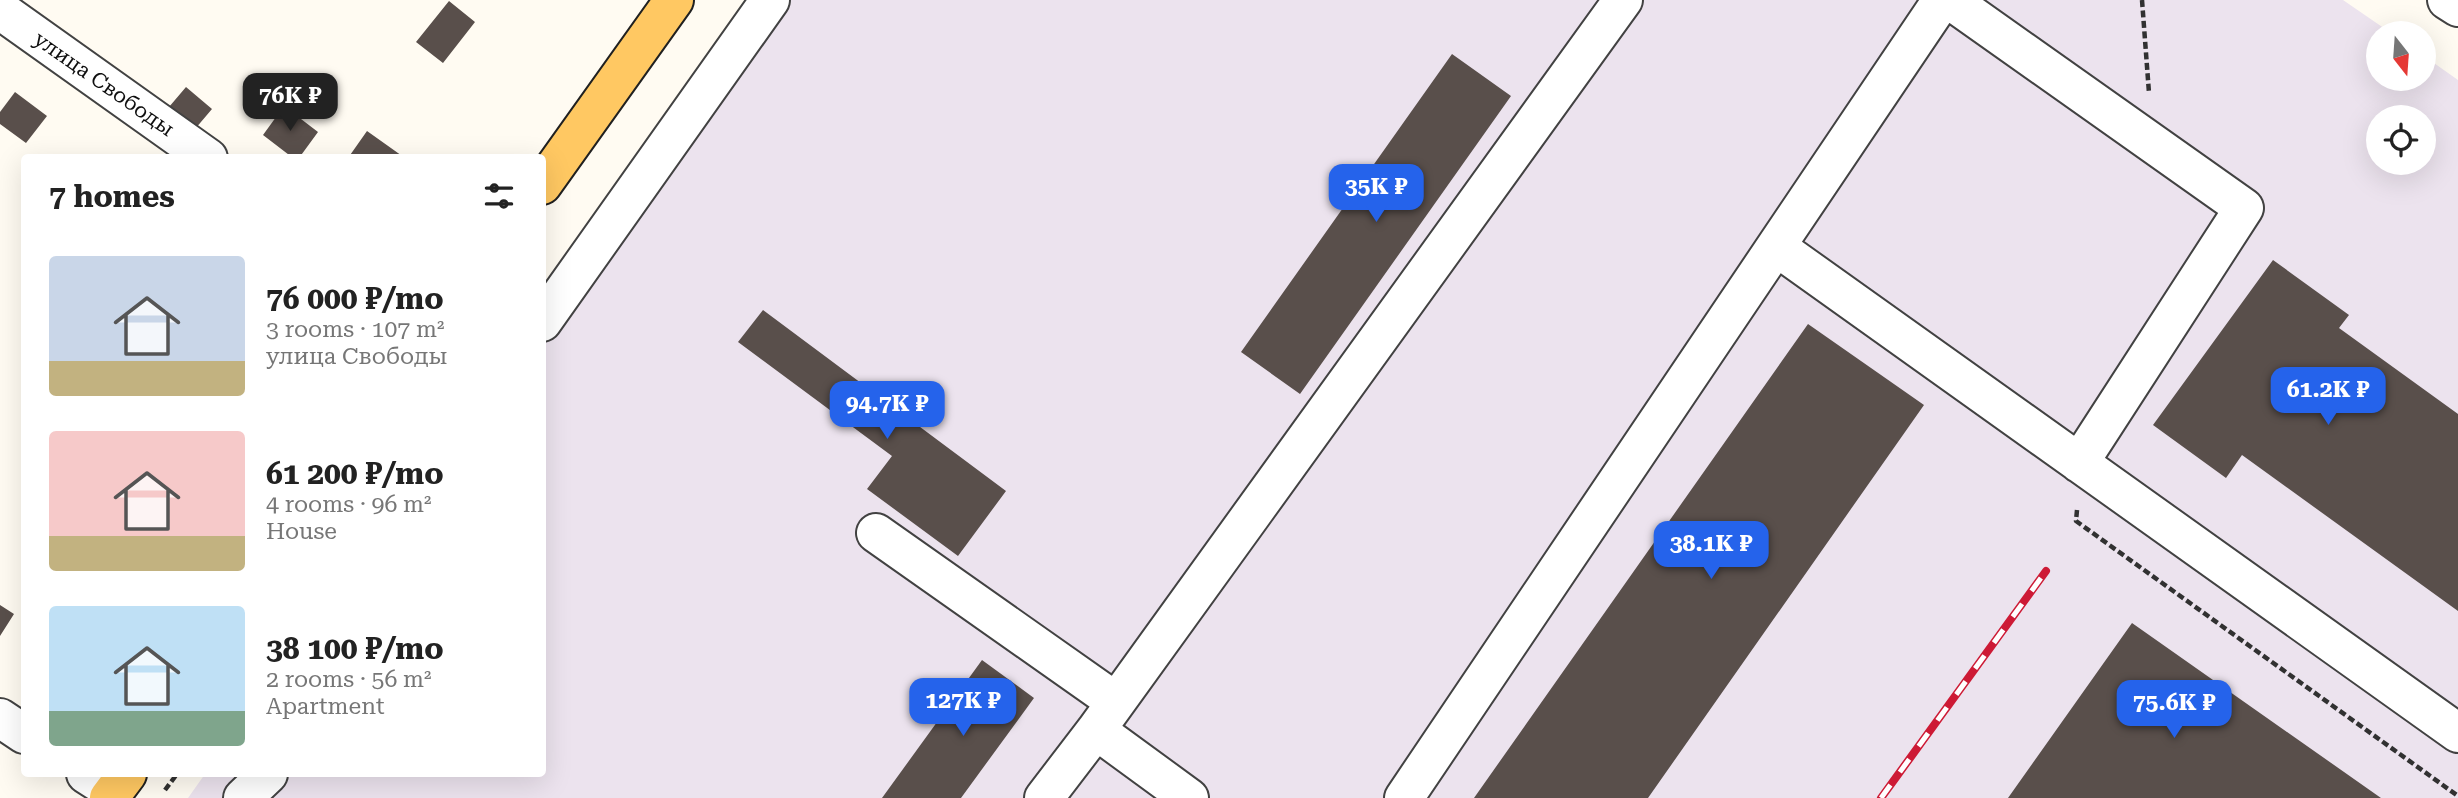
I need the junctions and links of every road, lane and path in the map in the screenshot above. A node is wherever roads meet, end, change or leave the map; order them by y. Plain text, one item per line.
1 (674, 0) edge
2 (770, 0) edge
3 (1623, 0) edge
4 (1942, 0) edge
5 (1950, 0) edge
6 (2142, 0) edge
7 (2447, 0) edge
8 (2458, 7) edge
9 (0, 10) edge
10 (2153, 143) junction
11 (202, 154) edge
12 (546, 179) edge
13 (1777, 248) junction
14 (546, 317) edge
15 (2079, 463) junction
16 (876, 533) dead end
17 (1106, 716) junction
18 (0, 718) edge
19 (21, 732) edge
20 (2458, 733) edge
21 (175, 777) edge
22 (265, 777) edge
23 (2458, 796) edge
24 (159, 798) edge
25 (243, 798) edge
26 (1044, 798) edge
27 (1189, 798) edge
28 (1404, 798) edge

1 - 12 main road
2 - 14 street
3 - 17 street
4 - 13 street
5 - 10 street
6 - 10 path
7 - 8 street
9 - 11 street, улица Свободы
10 - 15 street
13 - 15 street
13 - 28 street
15 - 20 street
15 - 23 path
16 - 17 street
17 - 26 street
17 - 27 street
18 - 19 street
21 - 24 path
22 - 25 street

